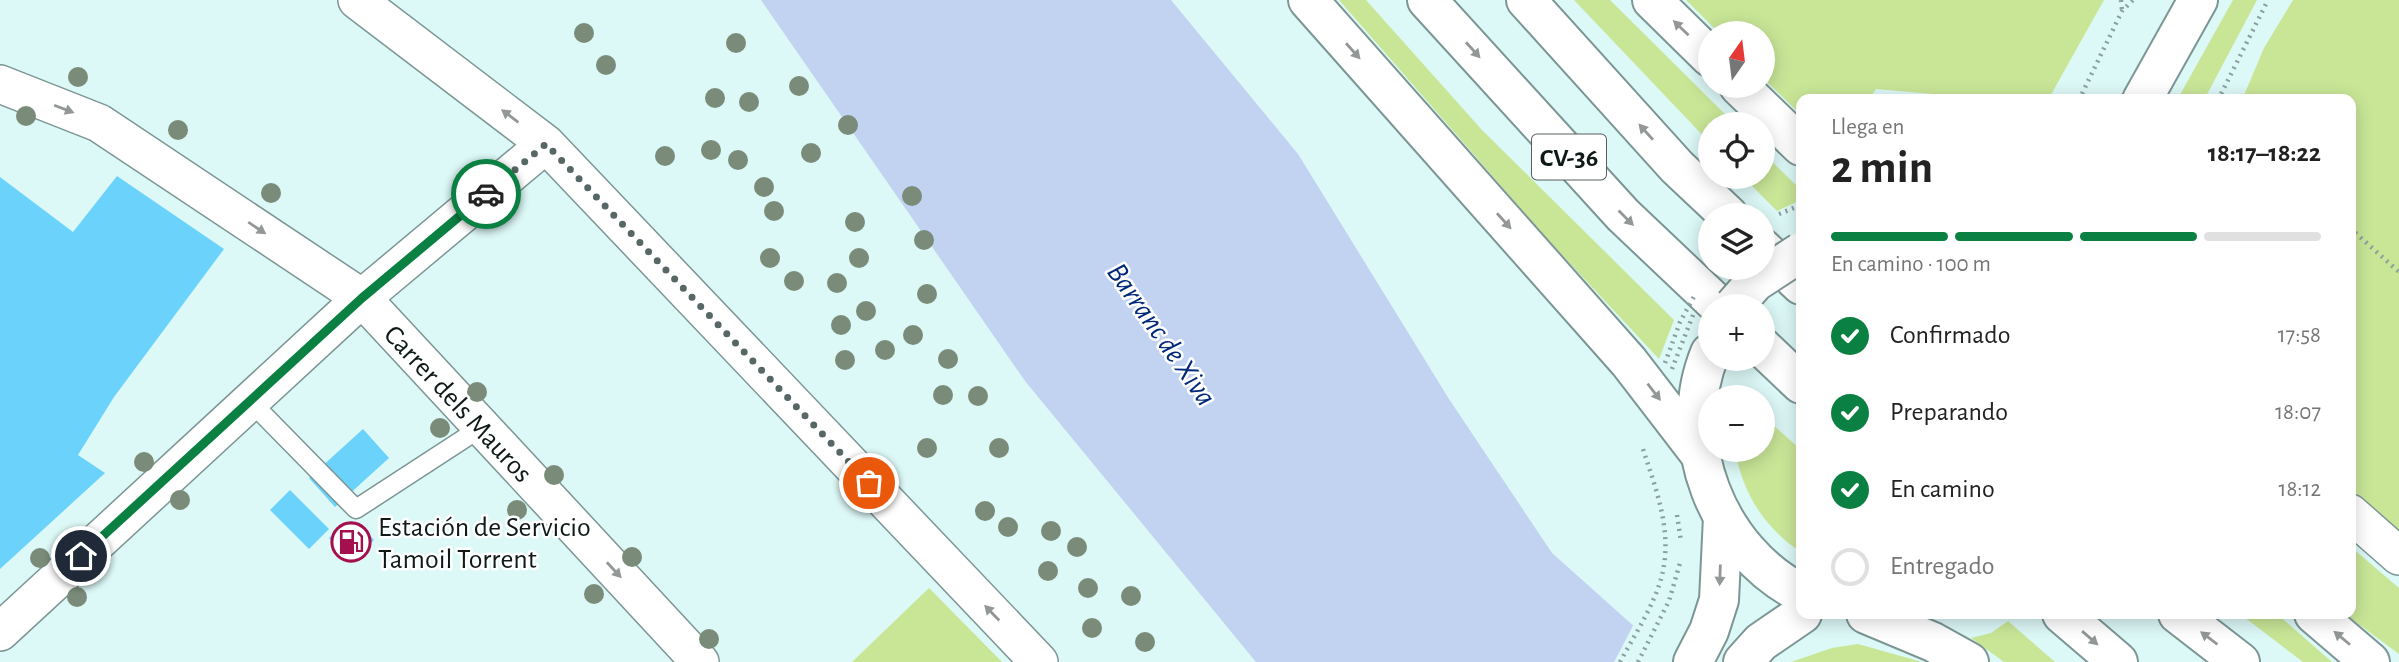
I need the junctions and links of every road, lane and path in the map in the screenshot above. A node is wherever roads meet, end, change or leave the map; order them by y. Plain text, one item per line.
1 (357, 0) edge
2 (1308, 0) edge
3 (1427, 0) edge
4 (1527, 0) edge
5 (1652, 0) edge
6 (2121, 0) edge
7 (2133, 0) edge
8 (2197, 0) edge
9 (2267, 0) edge
10 (2122, 11) junction
11 (1698, 45) edge
12 (0, 84) edge
13 (2082, 94) edge
14 (2145, 94) edge
15 (2221, 94) edge
16 (1751, 98) edge
17 (1796, 141) edge
18 (546, 144) junction
19 (1715, 203) edge
20 (2356, 233) edge
21 (1796, 255) edge
22 (1775, 260) edge
23 (2399, 272) edge
24 (1796, 280) edge
25 (1706, 294) edge
26 (1744, 294) edge
27 (362, 298) junction
28 (1698, 306) edge
29 (1775, 359) edge
30 (1659, 377) junction
31 (1796, 379) edge
32 (250, 401) junction
33 (482, 427) junction
34 (1698, 451) edge
35 (1702, 462) edge
36 (1677, 511) dead end
37 (1723, 517) junction
38 (2356, 518) edge
39 (2399, 556) edge
40 (1796, 590) edge
41 (1796, 618) edge
42 (1878, 619) edge
43 (2068, 619) edge
44 (2184, 619) edge
45 (2320, 619) edge
46 (0, 632) edge
47 (1701, 647) edge
48 (1744, 660) edge
49 (701, 662) edge
50 (1039, 662) edge
51 (1620, 662) edge
52 (1638, 662) edge
53 (1969, 662) edge
54 (2118, 662) edge
55 (2240, 662) edge
56 (2370, 662) edge

18 -> 1 street
2 -> 30 main road
3 -> 25 main road, CV-36
19 -> 4 main road, CV-36
11 -> 5 main road
6 - 10 path
7 - 10 path
8 - 14 main road
9 - 15 path
10 - 13 path
12 -> 27 street, Carrer dels Mauros
16 - 17 main road
18 - 27 street
50 -> 18 street
20 - 23 path
21 - 26 main road, bridge
22 - 24 main road
27 - 32 street
27 - 33 street, Carrer dels Mauros
28 - 30 path, bridge
29 - 31 main road
30 -> 34 main road
30 - 51 path
32 - 33 lane
32 - 46 street
33 -> 49 street, Carrer dels Mauros
35 - 37 main road
36 - 52 path
37 - 40 main road
37 -> 47 main road
38 - 39 street
41 - 48 main road
42 - 53 main road
43 -> 54 main road
55 -> 44 main road
56 -> 45 main road

